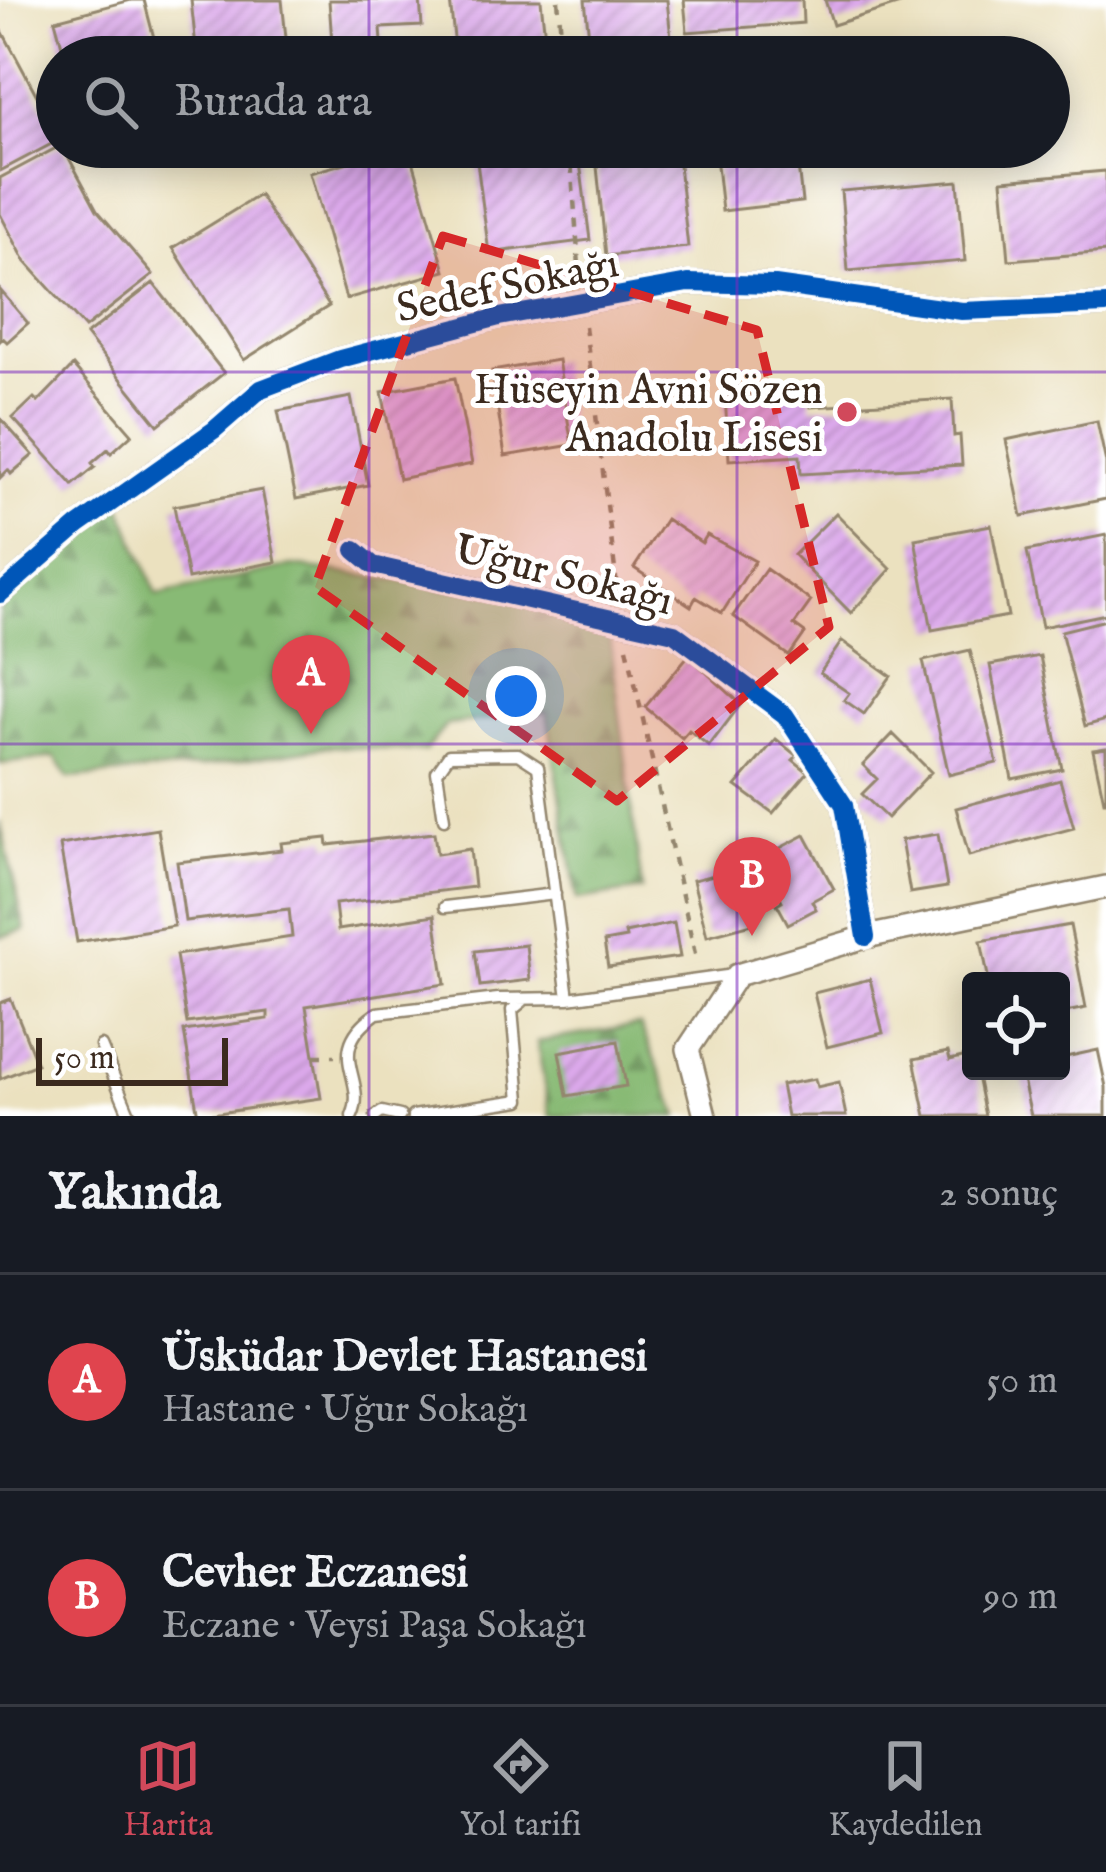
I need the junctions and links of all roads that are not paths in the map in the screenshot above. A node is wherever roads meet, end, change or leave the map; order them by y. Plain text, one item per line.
1 (1106, 305) edge
2 (355, 550) dead end
3 (3, 584) edge
4 (444, 819) dead end
5 (1106, 887) edge
6 (555, 894) junction
7 (445, 907) dead end
8 (866, 937) junction
9 (737, 975) junction
10 (531, 998) junction
11 (568, 998) junction
12 (101, 1046) dead end
13 (130, 1116) edge
14 (352, 1116) edge
15 (376, 1116) edge
16 (400, 1116) edge
17 (413, 1116) edge
18 (705, 1116) edge

1 - 3 street, Sedef Sokağı
2 - 8 street, Uğur Sokağı
4 - 6 lane
5 - 8 street
6 - 7 lane
6 - 11 lane
8 - 9 street
9 - 11 lane
9 - 18 street
10 - 11 lane
10 - 14 lane
10 - 17 lane
12 - 13 lane
15 - 16 lane

